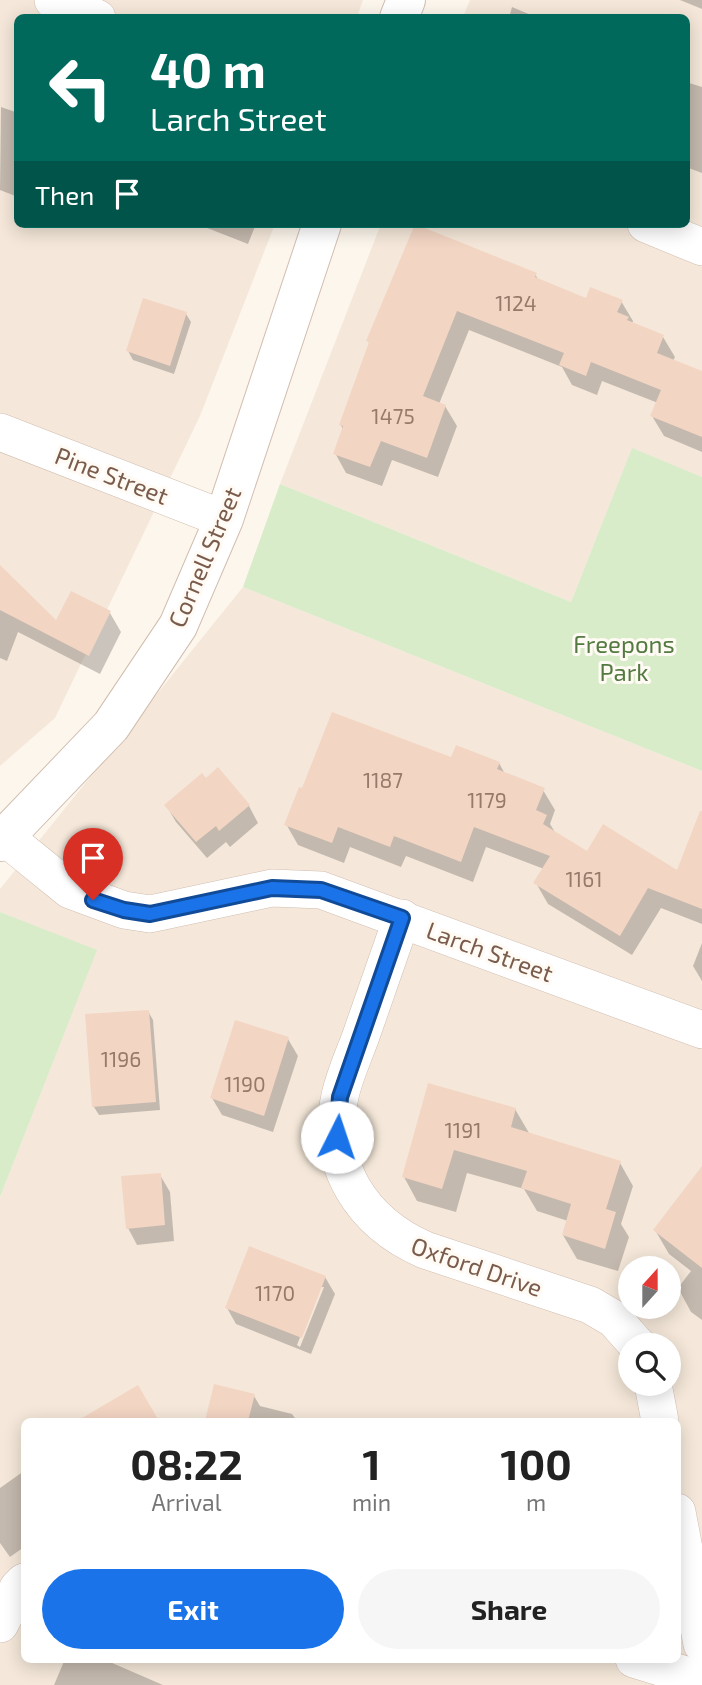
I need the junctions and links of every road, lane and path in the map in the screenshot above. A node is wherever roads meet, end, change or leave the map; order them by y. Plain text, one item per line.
1 (53, 0) edge
2 (87, 14) edge
3 (321, 228) edge
4 (656, 228) edge
5 (702, 247) edge
6 (0, 432) edge
7 (224, 519) junction
8 (3, 840) edge
9 (402, 918) junction
10 (702, 1030) edge
11 (626, 1333) edge
12 (655, 1396) edge
13 (659, 1418) edge
14 (681, 1533) edge
15 (21, 1585) edge
16 (0, 1624) edge
17 (702, 1644) edge
18 (647, 1663) edge
19 (702, 1680) edge

1 - 2 street
3 - 7 street, Cornell Street
4 - 5 street
6 - 7 street, Pine Street
7 - 8 street, Cornell Street
8 - 9 street, Larch Street
9 - 10 street, Larch Street
9 - 11 street, Oxford Drive
12 - 13 street
14 - 17 street
15 - 16 street
18 - 19 street

